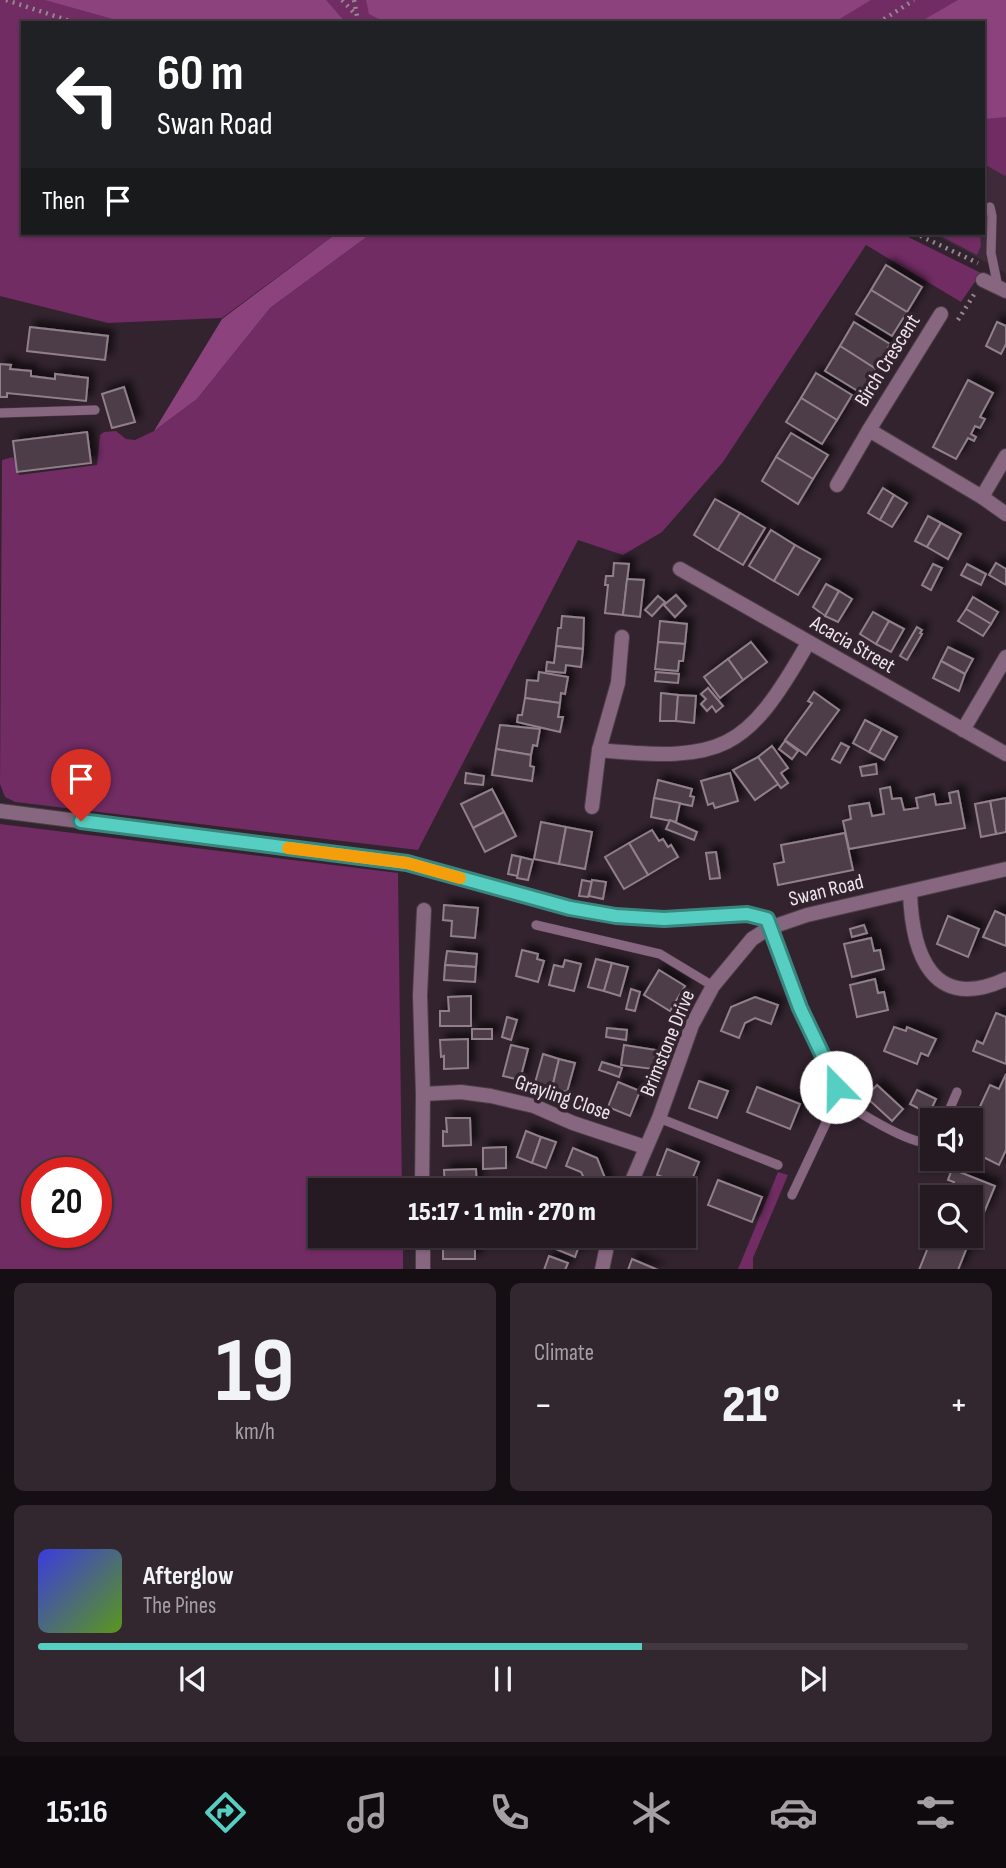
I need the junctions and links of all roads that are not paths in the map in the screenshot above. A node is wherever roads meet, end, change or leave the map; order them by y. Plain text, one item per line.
1 (990, 207) dead end
2 (983, 280) road end
3 (1002, 289) edge
4 (941, 314) road end
5 (95, 410) dead end
6 (0, 413) edge
7 (869, 430) junction
8 (1006, 456) edge
9 (837, 485) dead end
10 (982, 497) junction
11 (1006, 514) edge
12 (680, 569) dead end
13 (622, 637) dead end
14 (808, 643) junction
15 (1006, 657) edge
16 (963, 730) junction
17 (599, 750) junction
18 (1006, 754) edge
19 (592, 807) dead end
20 (0, 811) edge
21 (1006, 869) edge
22 (909, 892) junction
23 (424, 910) dead end
24 (536, 925) dead end
25 (769, 928) junction
26 (1006, 979) edge
27 (713, 986) junction
28 (957, 1092) dead end
29 (423, 1094) junction
30 (836, 1097) junction
31 (950, 1108) edge
32 (659, 1118) junction
33 (920, 1141) edge
34 (645, 1147) junction
35 (778, 1165) dead end
36 (422, 1178) edge
37 (633, 1178) edge
38 (792, 1195) dead end
39 (422, 1248) edge
40 (607, 1248) edge
41 (423, 1269) edge
42 (602, 1269) edge

1 - 3 lane
2 - 3 street
4 - 7 street, Birch Crescent
5 - 6 lane
7 - 9 street, Birch Crescent
7 - 10 street, Birch Crescent
8 - 10 street
10 - 11 street, Birch Crescent
12 - 14 street, Acacia Street
13 - 17 street
14 - 16 street, Acacia Street
14 - 17 street
15 - 16 street
16 - 18 street, Acacia Street
17 - 19 street
20 - 25 street, Swan Road
21 - 22 street, Swan Road
22 - 25 street, Swan Road
22 - 26 street
23 - 29 street
24 - 27 lane
25 - 27 street, Brimstone Drive
25 - 30 lane
27 - 32 street, Brimstone Drive
28 - 31 lane
29 - 34 street, Grayling Close
29 - 36 street
30 - 33 lane
30 - 38 lane
32 - 34 street, Brimstone Drive
32 - 35 lane
34 - 37 street, Brimstone Drive
39 - 41 street
40 - 42 street

